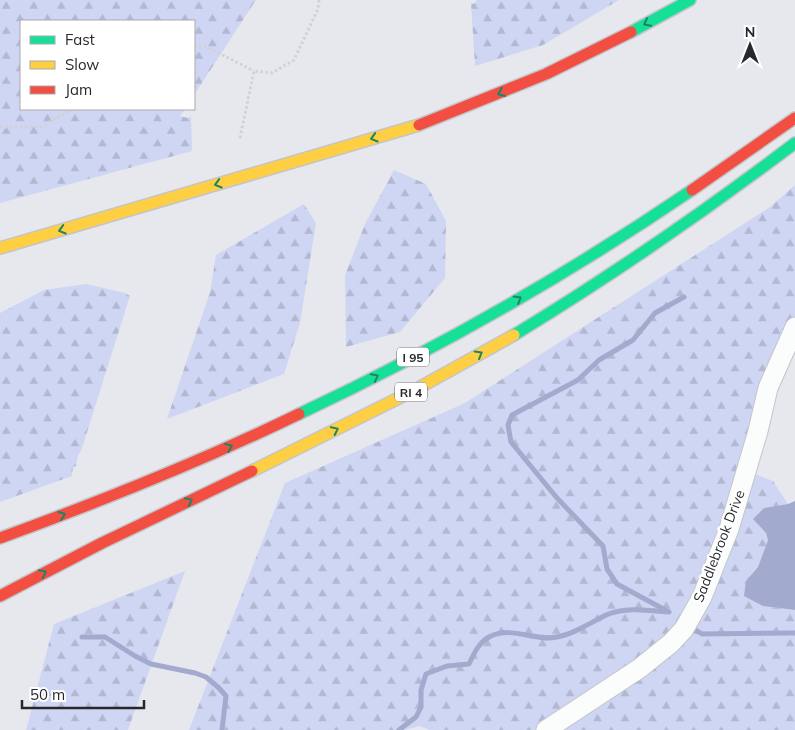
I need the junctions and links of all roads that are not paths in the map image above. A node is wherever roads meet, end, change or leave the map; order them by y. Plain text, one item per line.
1 (690, 0) edge
2 (795, 118) edge
3 (795, 143) edge
4 (0, 248) edge
5 (795, 327) edge
6 (0, 538) edge
7 (0, 596) edge
8 (546, 730) edge

1 -> 4 highway
6 -> 2 highway, I 95
7 -> 3 highway, RI 4
5 - 8 street, Saddlebrook Drive

